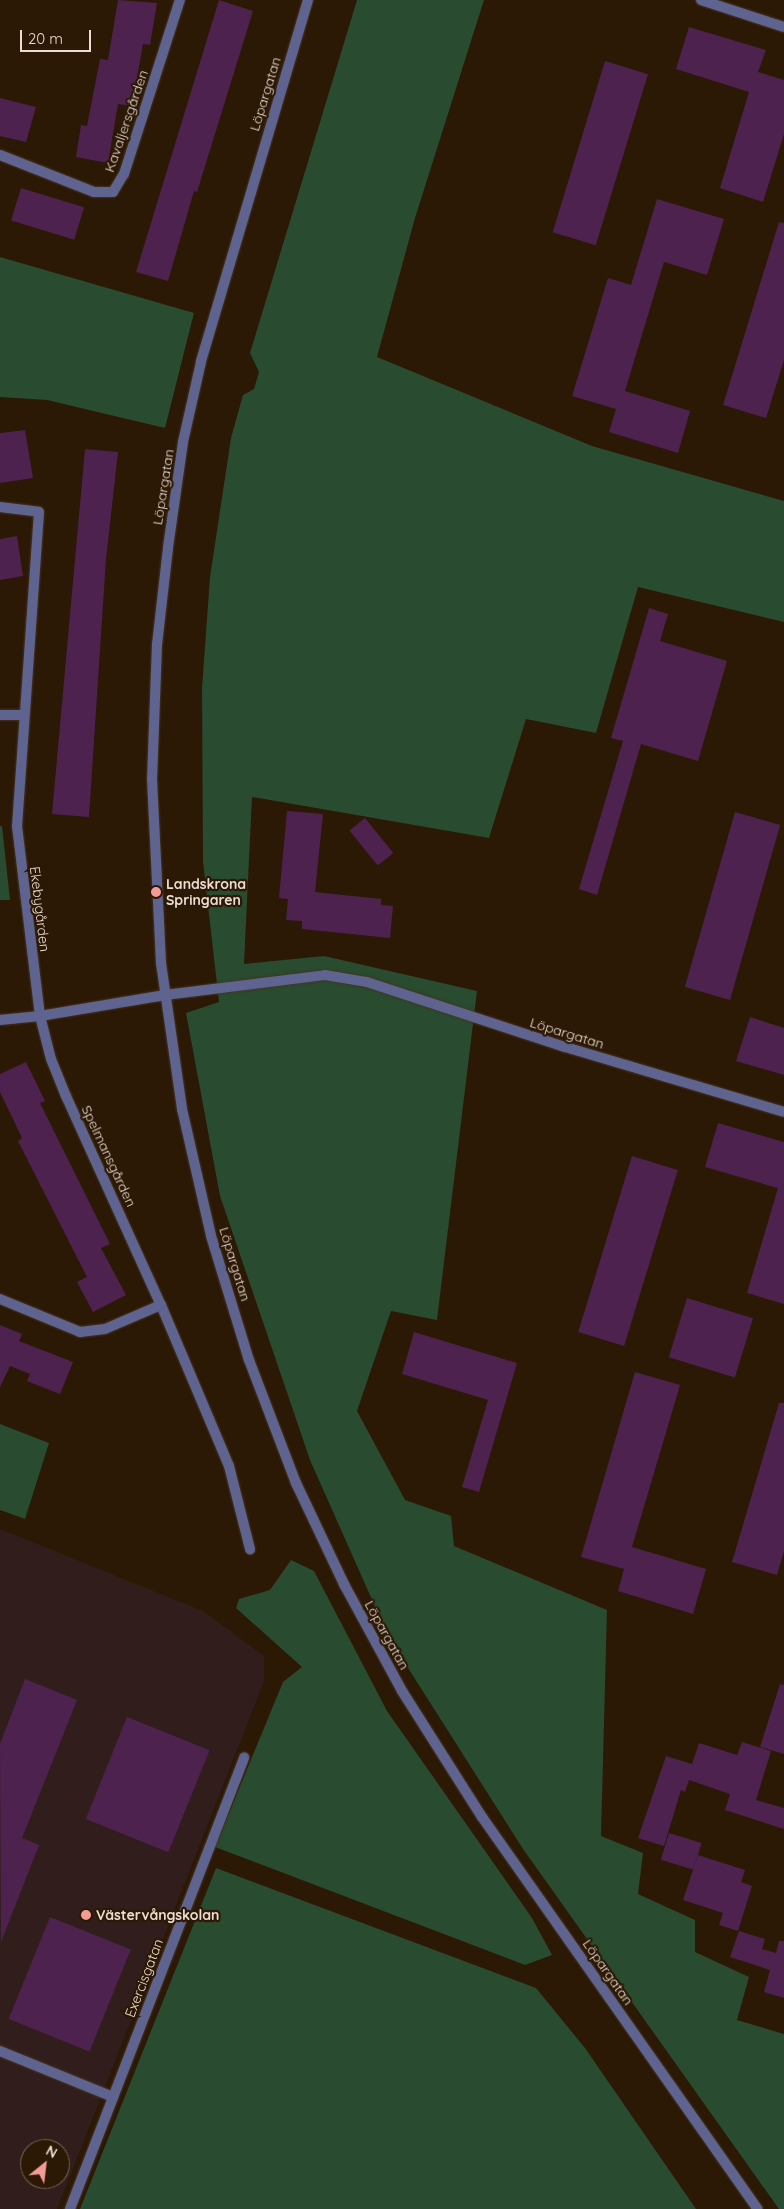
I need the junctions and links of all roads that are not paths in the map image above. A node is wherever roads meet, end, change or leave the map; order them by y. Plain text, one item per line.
1 (180, 0) edge
2 (308, 0) edge
3 (701, 0) edge
4 (784, 27) edge
5 (0, 155) edge
6 (0, 507) edge
7 (0, 715) edge
8 (23, 716) junction
9 (165, 995) junction
10 (40, 1016) junction
11 (0, 1020) edge
12 (784, 1112) edge
13 (0, 1299) edge
14 (161, 1305) junction
15 (250, 1549) dead end
16 (244, 1757) dead end
17 (0, 2051) edge
18 (113, 2097) junction
19 (70, 2209) edge
20 (758, 2209) edge

1 - 5 street, Kavaljersgården
2 - 9 street, Löpargatan
3 - 4 street
6 - 8 street, Ekebygården
7 - 8 street
8 - 10 street, Ekebygården
9 - 10 street
9 - 12 street, Löpargatan
9 - 20 street, Löpargatan
10 - 11 street
10 - 14 street, Spelmansgården
13 - 14 street
14 - 15 street, Spelmansgården
16 - 18 street, Exercisgatan
17 - 18 street
18 - 19 street, Exercisgatan

